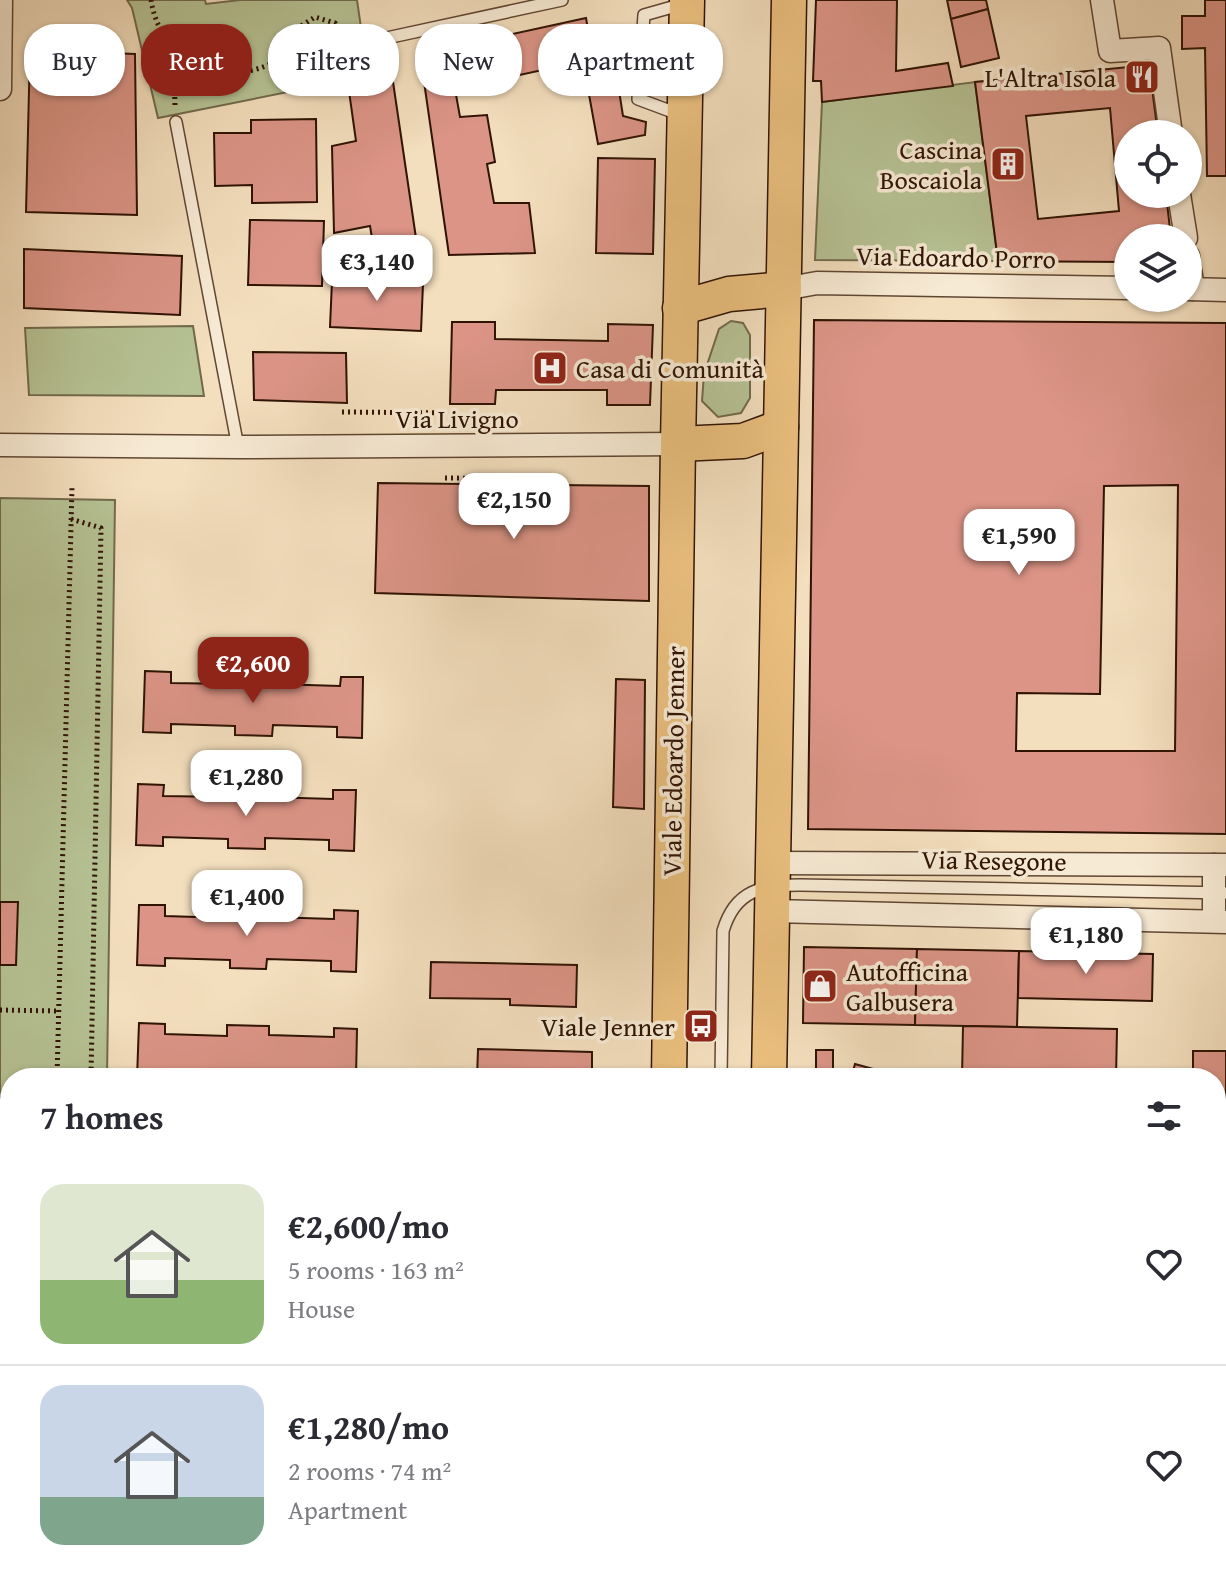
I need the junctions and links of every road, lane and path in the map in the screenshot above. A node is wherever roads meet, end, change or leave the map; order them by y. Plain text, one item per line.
1 (1, 0) edge
2 (151, 0) edge
3 (562, 0) edge
4 (789, 0) edge
5 (1102, 0) edge
6 (687, 1) edge
7 (158, 24) edge
8 (643, 24) edge
9 (399, 35) edge
10 (298, 42) joint
11 (0, 60) edge
12 (0, 89) edge
13 (175, 96) edge
14 (638, 96) edge
15 (685, 117) junction
16 (1169, 120) edge
17 (176, 122) joint
18 (1114, 288) edge
19 (784, 289) junction
20 (1202, 289) edge
21 (1226, 290) edge
22 (680, 308) junction
23 (342, 412) dead end
24 (456, 413) dead end
25 (781, 427) junction
26 (678, 444) junction
27 (0, 445) edge
28 (238, 447) junction
29 (445, 478) dead end
30 (557, 479) dead end
31 (72, 487) dead end
32 (71, 519) junction
33 (1220, 865) edge
34 (773, 886) junction
35 (1221, 893) edge
36 (1220, 922) edge
37 (0, 1010) edge
38 (59, 1011) junction
39 (57, 1068) edge
40 (91, 1068) edge
41 (669, 1068) edge
42 (721, 1068) edge
43 (769, 1068) edge

1 - 11 street
2 - 7 path
3 - 9 lane
4 - 19 main road
5 - 16 street
6 - 8 lane
6 - 15 main road, Viale Edoardo Jenner
10 - 10 path
11 - 12 street
13 - 17 path
14 - 15 lane
15 - 22 main road, Viale Edoardo Jenner
17 - 28 lane
18 - 19 street, Via Edoardo Porro
19 - 22 main road
19 - 25 main road
20 - 21 street
22 - 26 main road, Viale Edoardo Jenner
23 - 24 path
25 - 26 main road
25 - 34 main road
26 - 28 street, Via Livigno
26 - 41 main road, Viale Edoardo Jenner
27 - 28 street, Via Livigno
29 - 30 path
31 - 32 path
32 - 38 path
32 - 40 path
33 - 34 street, Via Resegone
33 - 35 street, Via Resegone
34 - 35 lane, Via Resegone
34 - 36 street, Via Resegone
34 - 42 lane
34 - 43 main road
35 - 36 street, Via Resegone
37 - 38 path
38 - 39 path

